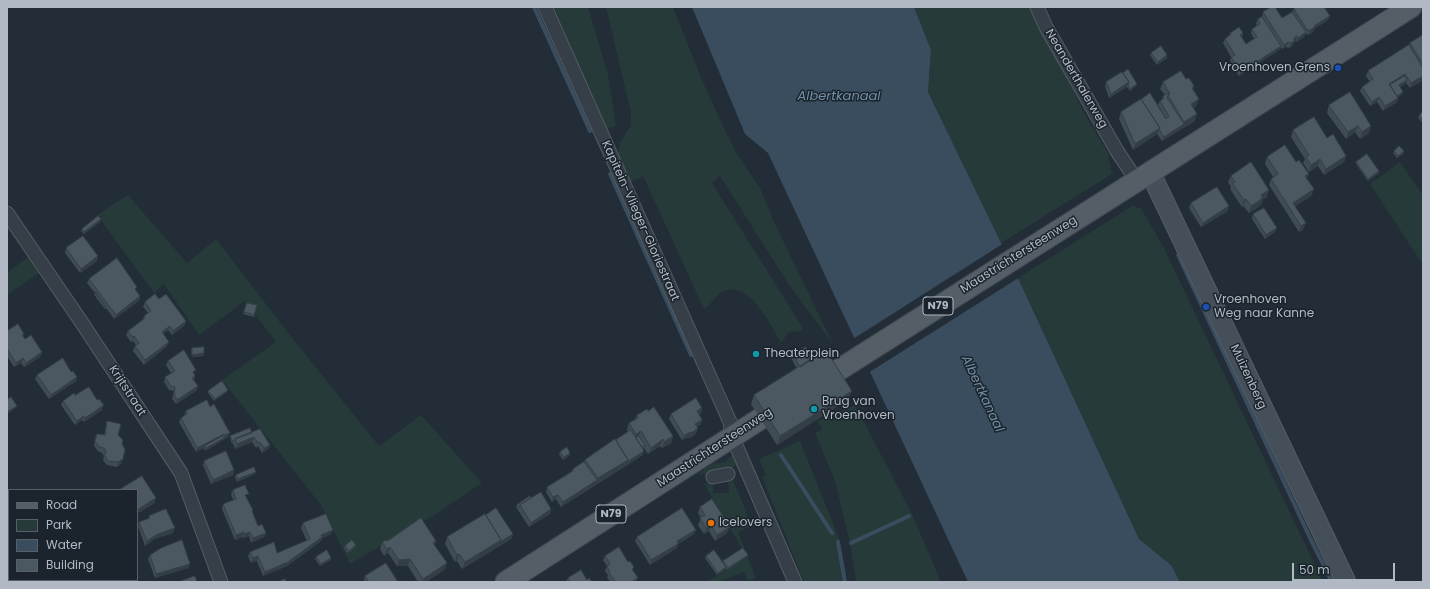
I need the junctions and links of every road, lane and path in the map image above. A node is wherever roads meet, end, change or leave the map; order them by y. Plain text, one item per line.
1 (546, 7) edge
2 (1037, 7) edge
3 (1411, 7) edge
4 (1144, 176) junction
5 (7, 213) edge
6 (732, 436) junction
7 (728, 474) dead end
8 (713, 477) dead end
9 (221, 582) edge
10 (506, 582) edge
11 (795, 582) edge
12 (1346, 582) edge

1 - 6 street, Kapitein-Vlieger-Gloriestraat
2 - 4 street, Neanderthalerweg
3 - 4 main road, Maastrichtersteenweg / N79
4 - 6 main road, Maastrichtersteenweg / N79
4 - 12 street, Muizenberg
5 - 9 street, Krijtstraat
6 - 10 main road, Maastrichtersteenweg / N79
6 - 11 street, Kapitein-Vlieger-Gloriestraat
7 - 8 street

